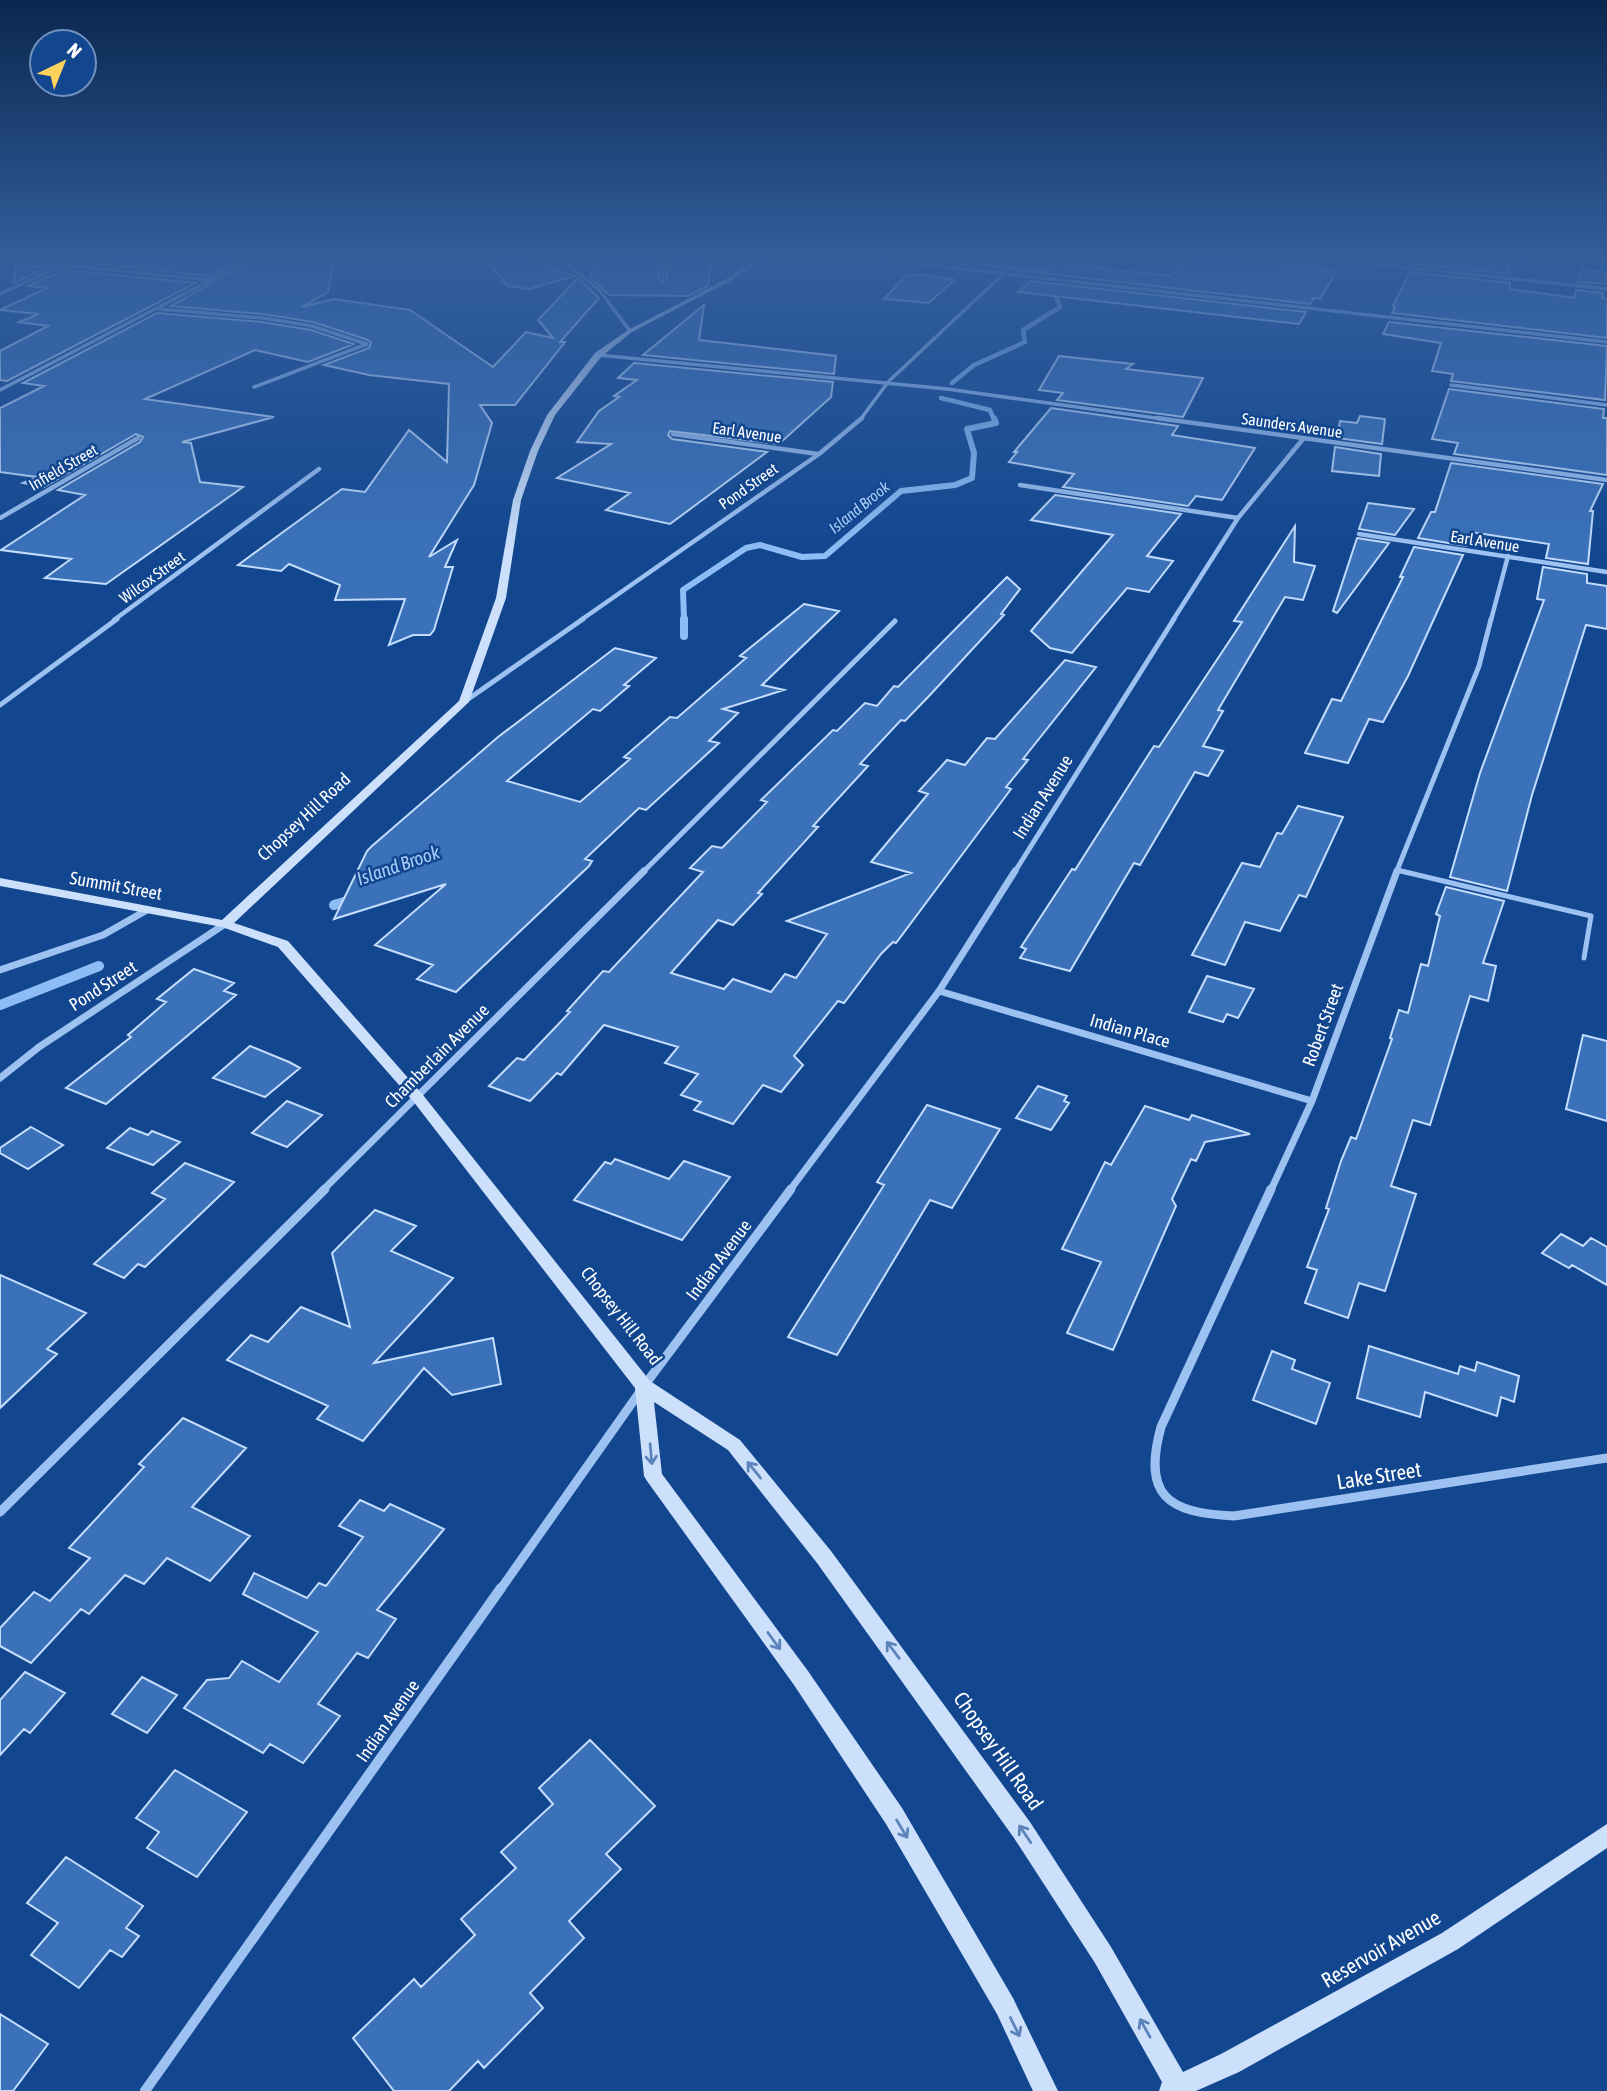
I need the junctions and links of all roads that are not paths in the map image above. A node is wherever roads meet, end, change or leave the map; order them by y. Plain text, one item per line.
1 (66, 357) edge
2 (334, 357) edge
3 (597, 357) edge
4 (615, 357) edge
5 (915, 357) edge
6 (888, 382) junction
7 (1451, 385) dead end
8 (254, 387) dead end
9 (0, 390) edge
10 (1607, 405) edge
11 (673, 434) dead end
12 (138, 438) dead end
13 (1303, 439) junction
14 (819, 454) junction
15 (320, 469) dead end
16 (1607, 480) edge
17 (1020, 485) dead end
18 (0, 510) edge
19 (11, 511) junction
20 (0, 518) edge
21 (1238, 518) junction
22 (1359, 534) dead end
23 (1508, 556) junction
24 (1607, 572) edge
25 (895, 621) dead end
26 (464, 702) junction
27 (0, 705) edge
28 (1397, 870) junction
29 (0, 883) edge
30 (147, 910) junction
31 (225, 924) junction
32 (1584, 958) dead end
33 (0, 970) edge
34 (939, 992) junction
35 (0, 1078) edge
36 (418, 1098) junction
37 (1312, 1101) junction
38 (644, 1386) junction
39 (1607, 1458) edge
40 (1163, 1494) joint
41 (0, 1512) edge
42 (1607, 1835) edge
43 (1176, 2090) edge
44 (145, 2091) edge
45 (1046, 2091) edge

1 - 9 street
2 - 8 street
3 - 26 street, Chopsey Hill Road
4 - 6 street, Saunders Avenue
5 - 6 street, Pond Street
6 - 13 street, Saunders Avenue
6 - 14 street, Pond Street
7 - 10 street
11 - 14 street, Earl Avenue
12 - 19 street, Infield Street
13 - 16 street, Saunders Avenue
13 - 21 street, Indian Avenue
14 - 26 street, Pond Street
15 - 27 street, Wilcox Street
17 - 21 street
18 - 19 street
19 - 20 street, Infield Street
21 - 34 street, Indian Avenue
22 - 23 street, Earl Avenue
23 - 24 street, Earl Avenue
23 - 28 street, Robert Street
25 - 36 street, Chamberlain Avenue
26 - 31 street, Chopsey Hill Road
28 - 32 lane
28 - 37 street, Robert Street
29 - 30 street, Summit Street
30 - 31 street, Summit Street
30 - 33 street
31 - 35 street, Pond Street
31 - 36 street, Chopsey Hill Road
34 - 37 street, Indian Place
34 - 38 street, Indian Avenue
36 - 38 street, Chopsey Hill Road
36 - 41 street, Chamberlain Avenue
37 - 40 street, Robert Street
43 -> 38 street, Chopsey Hill Road
38 - 44 street, Indian Avenue
38 -> 45 street, Chopsey Hill Road
39 - 40 street, Lake Street
42 - 43 street, Reservoir Avenue

